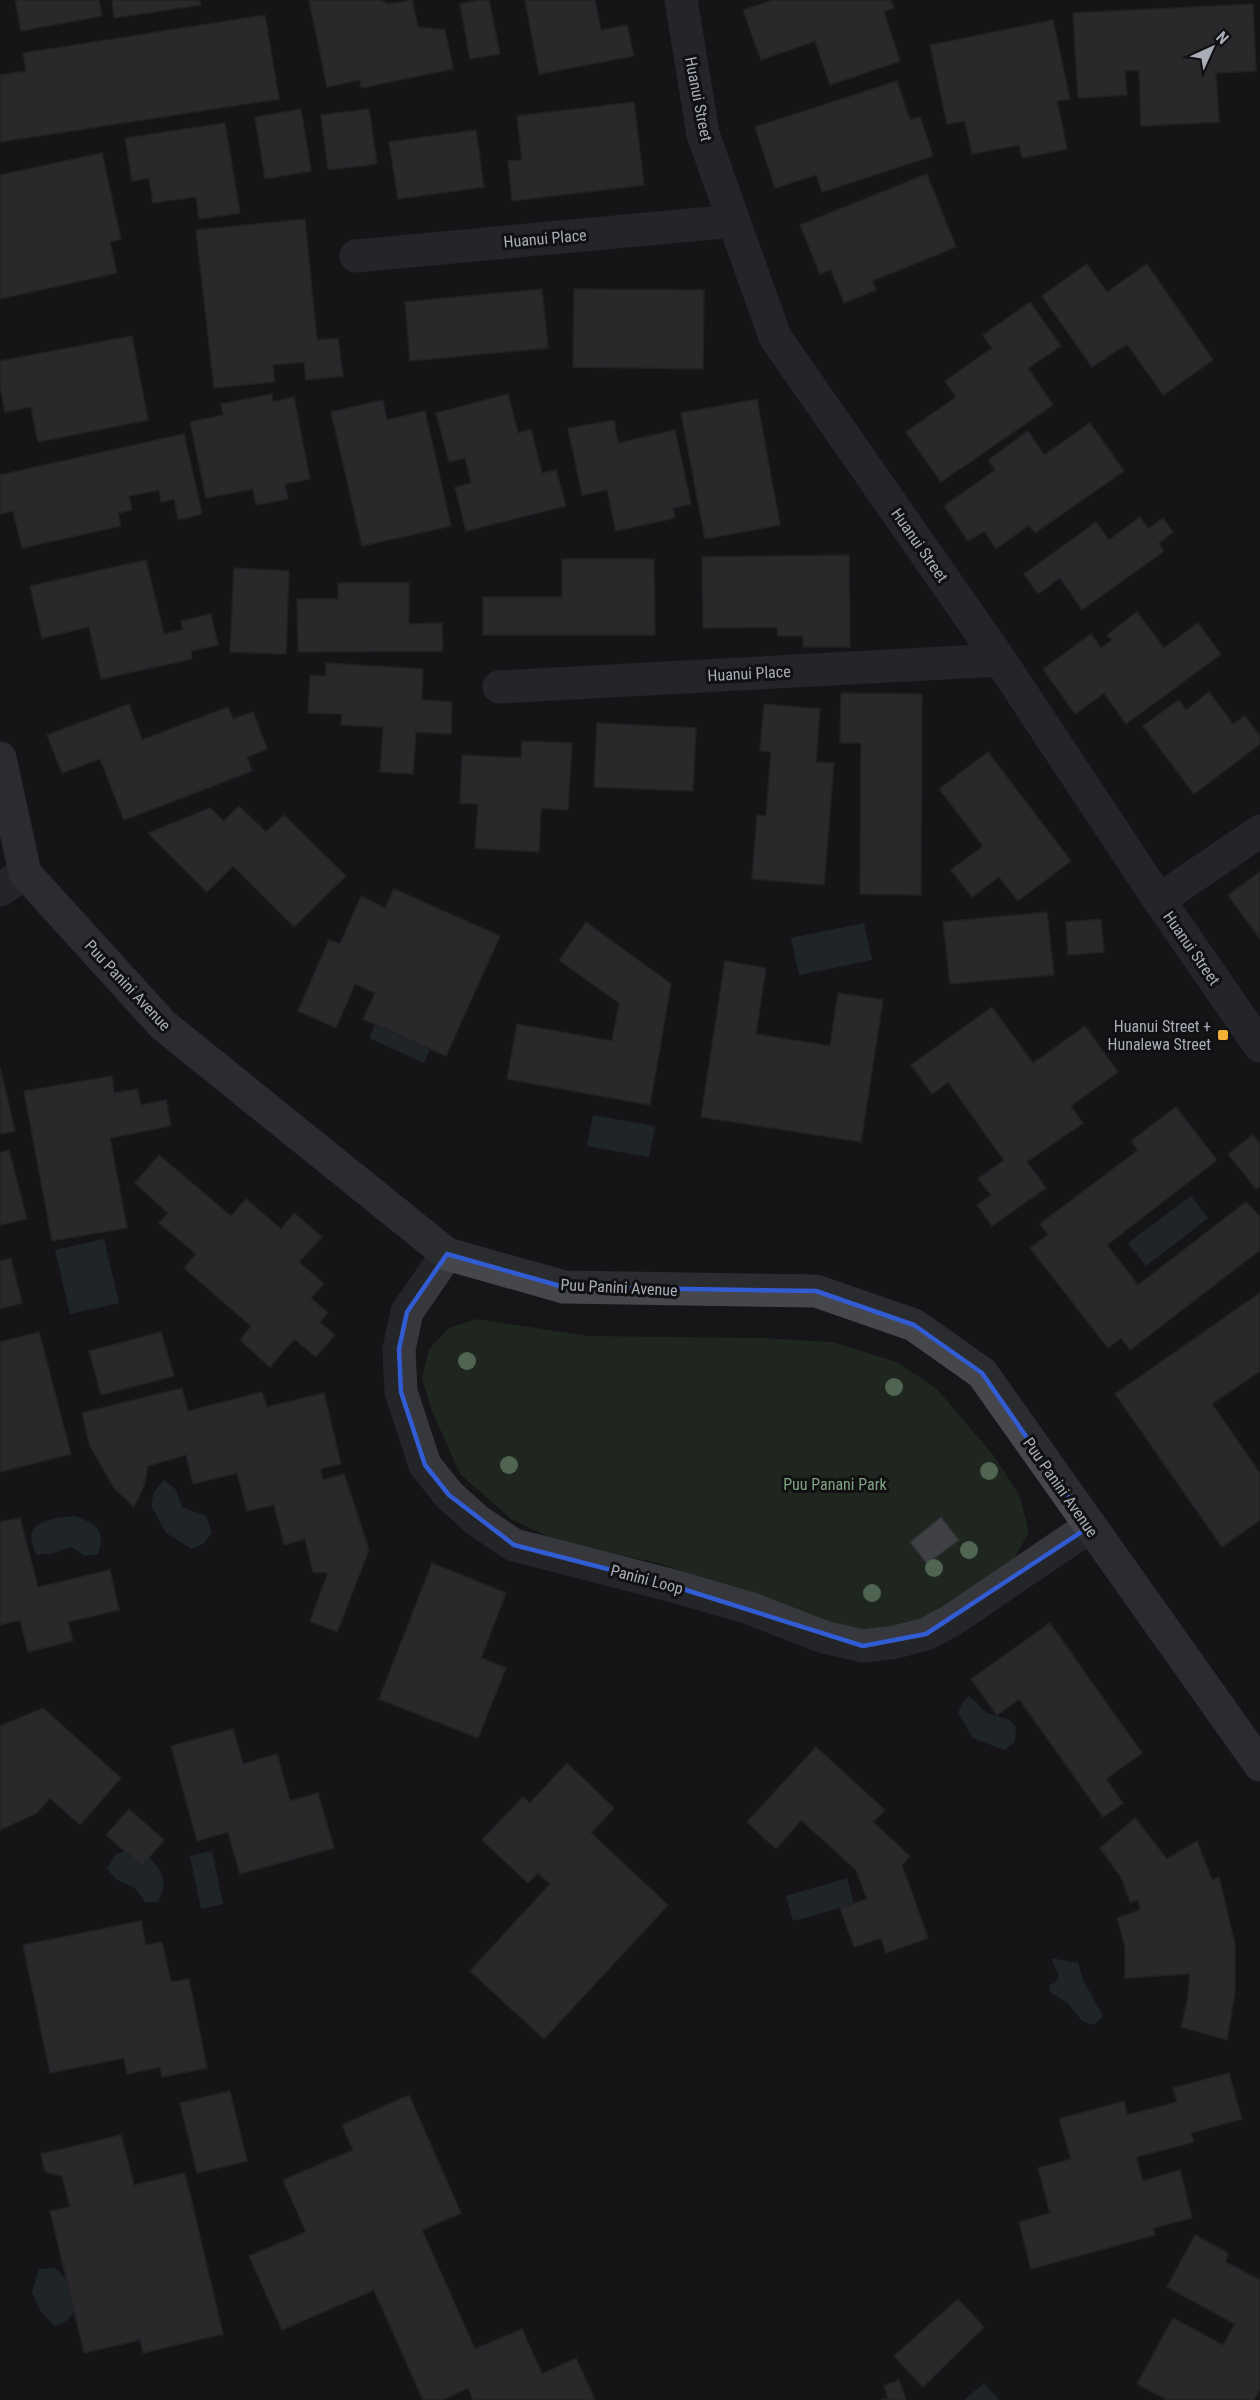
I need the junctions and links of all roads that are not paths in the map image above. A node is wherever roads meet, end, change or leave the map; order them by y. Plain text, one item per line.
1 (681, 0) edge
2 (734, 221) junction
3 (356, 256) dead end
4 (1000, 660) junction
5 (499, 687) dead end
6 (0, 758) edge
7 (1260, 831) edge
8 (13, 881) edge
9 (1159, 900) junction
10 (1260, 1046) edge
11 (447, 1254) junction
12 (1089, 1527) junction
13 (1260, 1765) edge

1 - 2 street, Huanui Street
2 - 3 street, Huanui Place
2 - 4 street, Huanui Street
4 - 5 street, Huanui Place
4 - 9 street, Huanui Street
6 - 8 street, Puu Panini Avenue
7 - 9 street
8 - 11 street, Puu Panini Avenue
9 - 10 street, Huanui Street
11 - 12 street, Puu Panini Avenue
11 - 12 street, Panini Loop
12 - 13 street, Puu Panini Avenue

